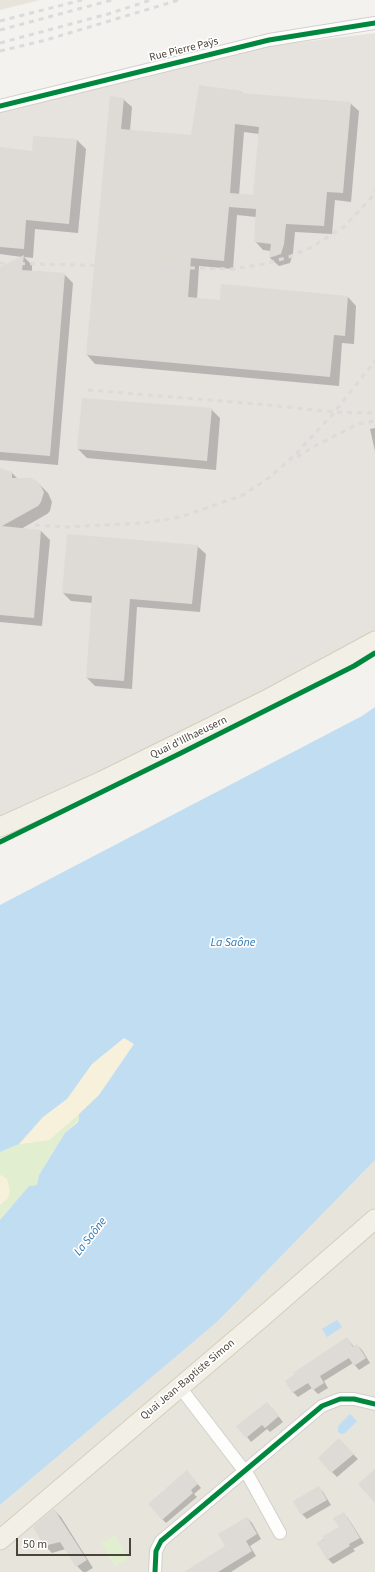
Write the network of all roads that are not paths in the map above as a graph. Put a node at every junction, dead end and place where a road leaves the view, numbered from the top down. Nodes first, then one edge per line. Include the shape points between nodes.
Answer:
1 (375, 23) edge
2 (0, 106) edge
3 (375, 641) edge
4 (0, 827) edge
5 (375, 1219) edge
6 (180, 1386) junction
7 (375, 1404) edge
8 (245, 1471) junction
9 (280, 1533) dead end
10 (0, 1540) edge
11 (155, 1572) edge

1 - 2 street, Rue Pierre Paÿs via 269,40
3 - 4 main road, Quai d'Illhaeusern via 266,700 102,781
5 - 6 main road, Quai Jean-Baptiste Simon
6 - 8 street
6 - 10 main road, Quai Jean-Baptiste Simon
7 - 8 street via 354,1398 322,1406
8 - 9 street
8 - 11 street via 161,1541 156,1552

